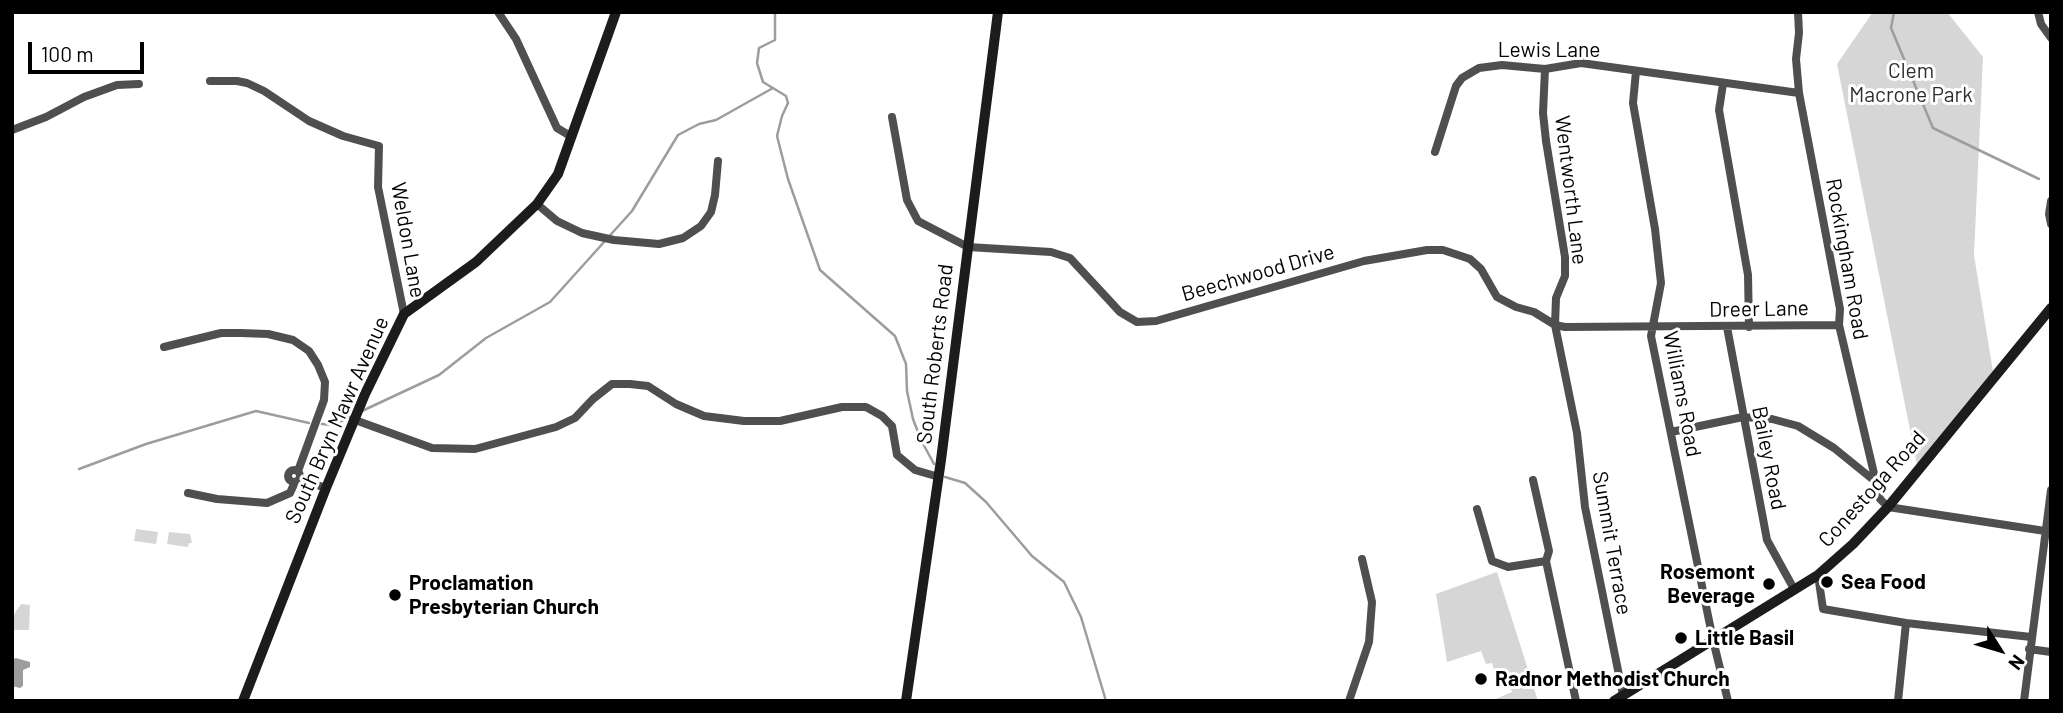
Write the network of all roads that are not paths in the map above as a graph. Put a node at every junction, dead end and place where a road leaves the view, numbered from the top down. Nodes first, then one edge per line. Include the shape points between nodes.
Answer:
1 (498, 12) edge
2 (616, 12) edge
3 (998, 12) edge
4 (1798, 12) edge
5 (2038, 12) edge
6 (2051, 38) edge
7 (1545, 69) junction
8 (1636, 71) junction
9 (210, 81) dead end
10 (139, 84) dead end
11 (1723, 84) junction
12 (1799, 93) junction
13 (892, 117) dead end
14 (12, 130) edge
15 (572, 137) junction
16 (1435, 152) dead end
17 (718, 161) dead end
18 (2051, 201) edge
19 (537, 204) junction
20 (2051, 224) edge
21 (968, 247) junction
22 (2051, 307) edge
23 (404, 314) junction
24 (1555, 325) junction
25 (1651, 326) junction
26 (1839, 326) junction
27 (1727, 327) junction
28 (1749, 327) junction
29 (164, 347) dead end
30 (1570, 397) joint
31 (1743, 417) junction
32 (356, 418) junction
33 (1671, 432) junction
34 (297, 477) junction
35 (939, 477) junction
36 (1533, 480) dead end
37 (1876, 482) junction
38 (326, 488) junction
39 (2051, 490) edge
40 (188, 493) dead end
41 (1888, 507) junction
42 (1477, 509) dead end
43 (2045, 531) junction
44 (1362, 559) dead end
45 (1546, 561) junction
46 (1818, 575) junction
47 (1794, 589) junction
48 (1906, 623) junction
49 (2031, 637) junction
50 (1713, 640) junction
51 (2029, 649) junction
52 (2051, 652) edge
53 (1619, 698) edge
54 (243, 701) edge
55 (906, 701) edge
56 (1349, 701) edge
57 (1576, 701) edge
58 (1728, 701) edge
59 (1898, 701) edge
60 (2024, 701) edge

1 - 15 street via 516,39 557,128
2 - 15 main road, South Bryn Mawr Avenue
3 - 21 main road, South Roberts Road
4 - 12 street, Rockingham Road
5 - 6 street
7 - 8 street, Lewis Lane via 1581,63
7 - 16 street, Lewis Lane via 1502,65 1479,68 1462,78
7 - 24 street, Wentworth Lane via 1543,113 1566,276 1556,298
8 - 11 street, Lewis Lane
8 - 25 street, Williams Road via 1633,103 1661,283
9 - 23 street, Weldon Lane via 247,83 309,121 379,146 378,187
10 - 14 street via 117,85 84,96
11 - 12 street, Lewis Lane
11 - 28 street via 1719,110 1748,275
12 - 26 street, Rockingham Road via 1840,309
13 - 21 street via 907,201 918,221
15 - 19 main road, South Bryn Mawr Avenue via 558,174
17 - 19 street via 711,212 683,238 659,244 582,233
18 - 20 street
19 - 23 main road, South Bryn Mawr Avenue via 476,262
21 - 24 street, Beechwood Drive via 1051,252 1070,258 1120,312 1137,321 1156,321 1364,261 1443,250 1470,259 1497,297
21 - 35 main road, South Roberts Road
22 - 41 main road, Conestoga Road
23 - 32 main road, South Bryn Mawr Avenue
24 - 25 street, Dreer Lane
24 - 30 street, Wentworth Lane
25 - 27 street, Dreer Lane
25 - 33 street, Williams Road
26 - 28 street, Dreer Lane
26 - 37 street, Rockingham Road
27 - 28 street, Dreer Lane
27 - 31 street, Bailey Road
29 - 34 street via 221,333 268,334 293,340 309,351 326,382
30 - 53 street, Summit Terrace
31 - 33 street
31 - 37 street via 1798,426
31 - 47 street, Bailey Road via 1768,540
32 - 35 street via 432,449 475,449 575,418 612,384 648,387 704,416 744,421 780,421 842,407 866,407 892,426 897,455 915,470
32 - 38 main road, South Bryn Mawr Avenue
33 - 50 street, Williams Road
34 - 38 street
34 - 40 street via 290,493 267,503
35 - 55 main road, South Roberts Road
36 - 45 street via 1549,551
37 - 41 street, Rockingham Road via 1880,499
38 - 54 main road, South Bryn Mawr Avenue
39 - 43 street
41 - 43 street
41 - 46 main road, Conestoga Road
42 - 45 street via 1492,561 1508,567
43 - 49 street
44 - 56 street via 1372,602 1369,642
45 - 57 street
46 - 47 main road, Conestoga Road
46 - 48 street via 1823,610
47 - 50 main road, Conestoga Road
48 - 49 street
48 - 59 street
49 - 51 street
50 - 53 main road, Conestoga Road
50 - 58 street, Williams Road
51 - 52 street
51 - 60 street

